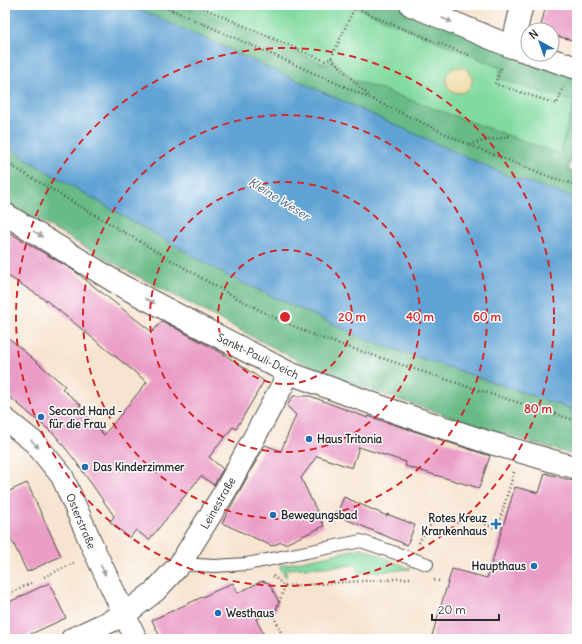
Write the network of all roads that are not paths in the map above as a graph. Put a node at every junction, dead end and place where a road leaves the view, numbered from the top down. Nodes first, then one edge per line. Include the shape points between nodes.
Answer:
1 (411, 5) edge
2 (522, 5) edge
3 (521, 22) edge
4 (520, 50) edge
5 (559, 62) edge
6 (574, 67) edge
7 (5, 214) edge
8 (289, 373) junction
9 (5, 419) edge
10 (577, 468) edge
11 (180, 564) junction
12 (427, 564) dead end
13 (124, 616) junction
14 (72, 639) edge
15 (136, 639) edge

1 -> 4 street
2 - 3 street
5 - 6 street
7 -> 8 street, Sankt-Pauli-Deich via 122,286
8 - 10 street, Sankt-Pauli-Deich via 396,412
8 - 11 street, Leinestraße via 227,488
9 -> 13 street, Osterstraße via 35,443 62,476
11 - 12 lane via 247,564 361,541
11 - 13 street, Leinestraße via 155,590
13 - 14 street, Leinestraße
13 - 15 street, Osterstraße

